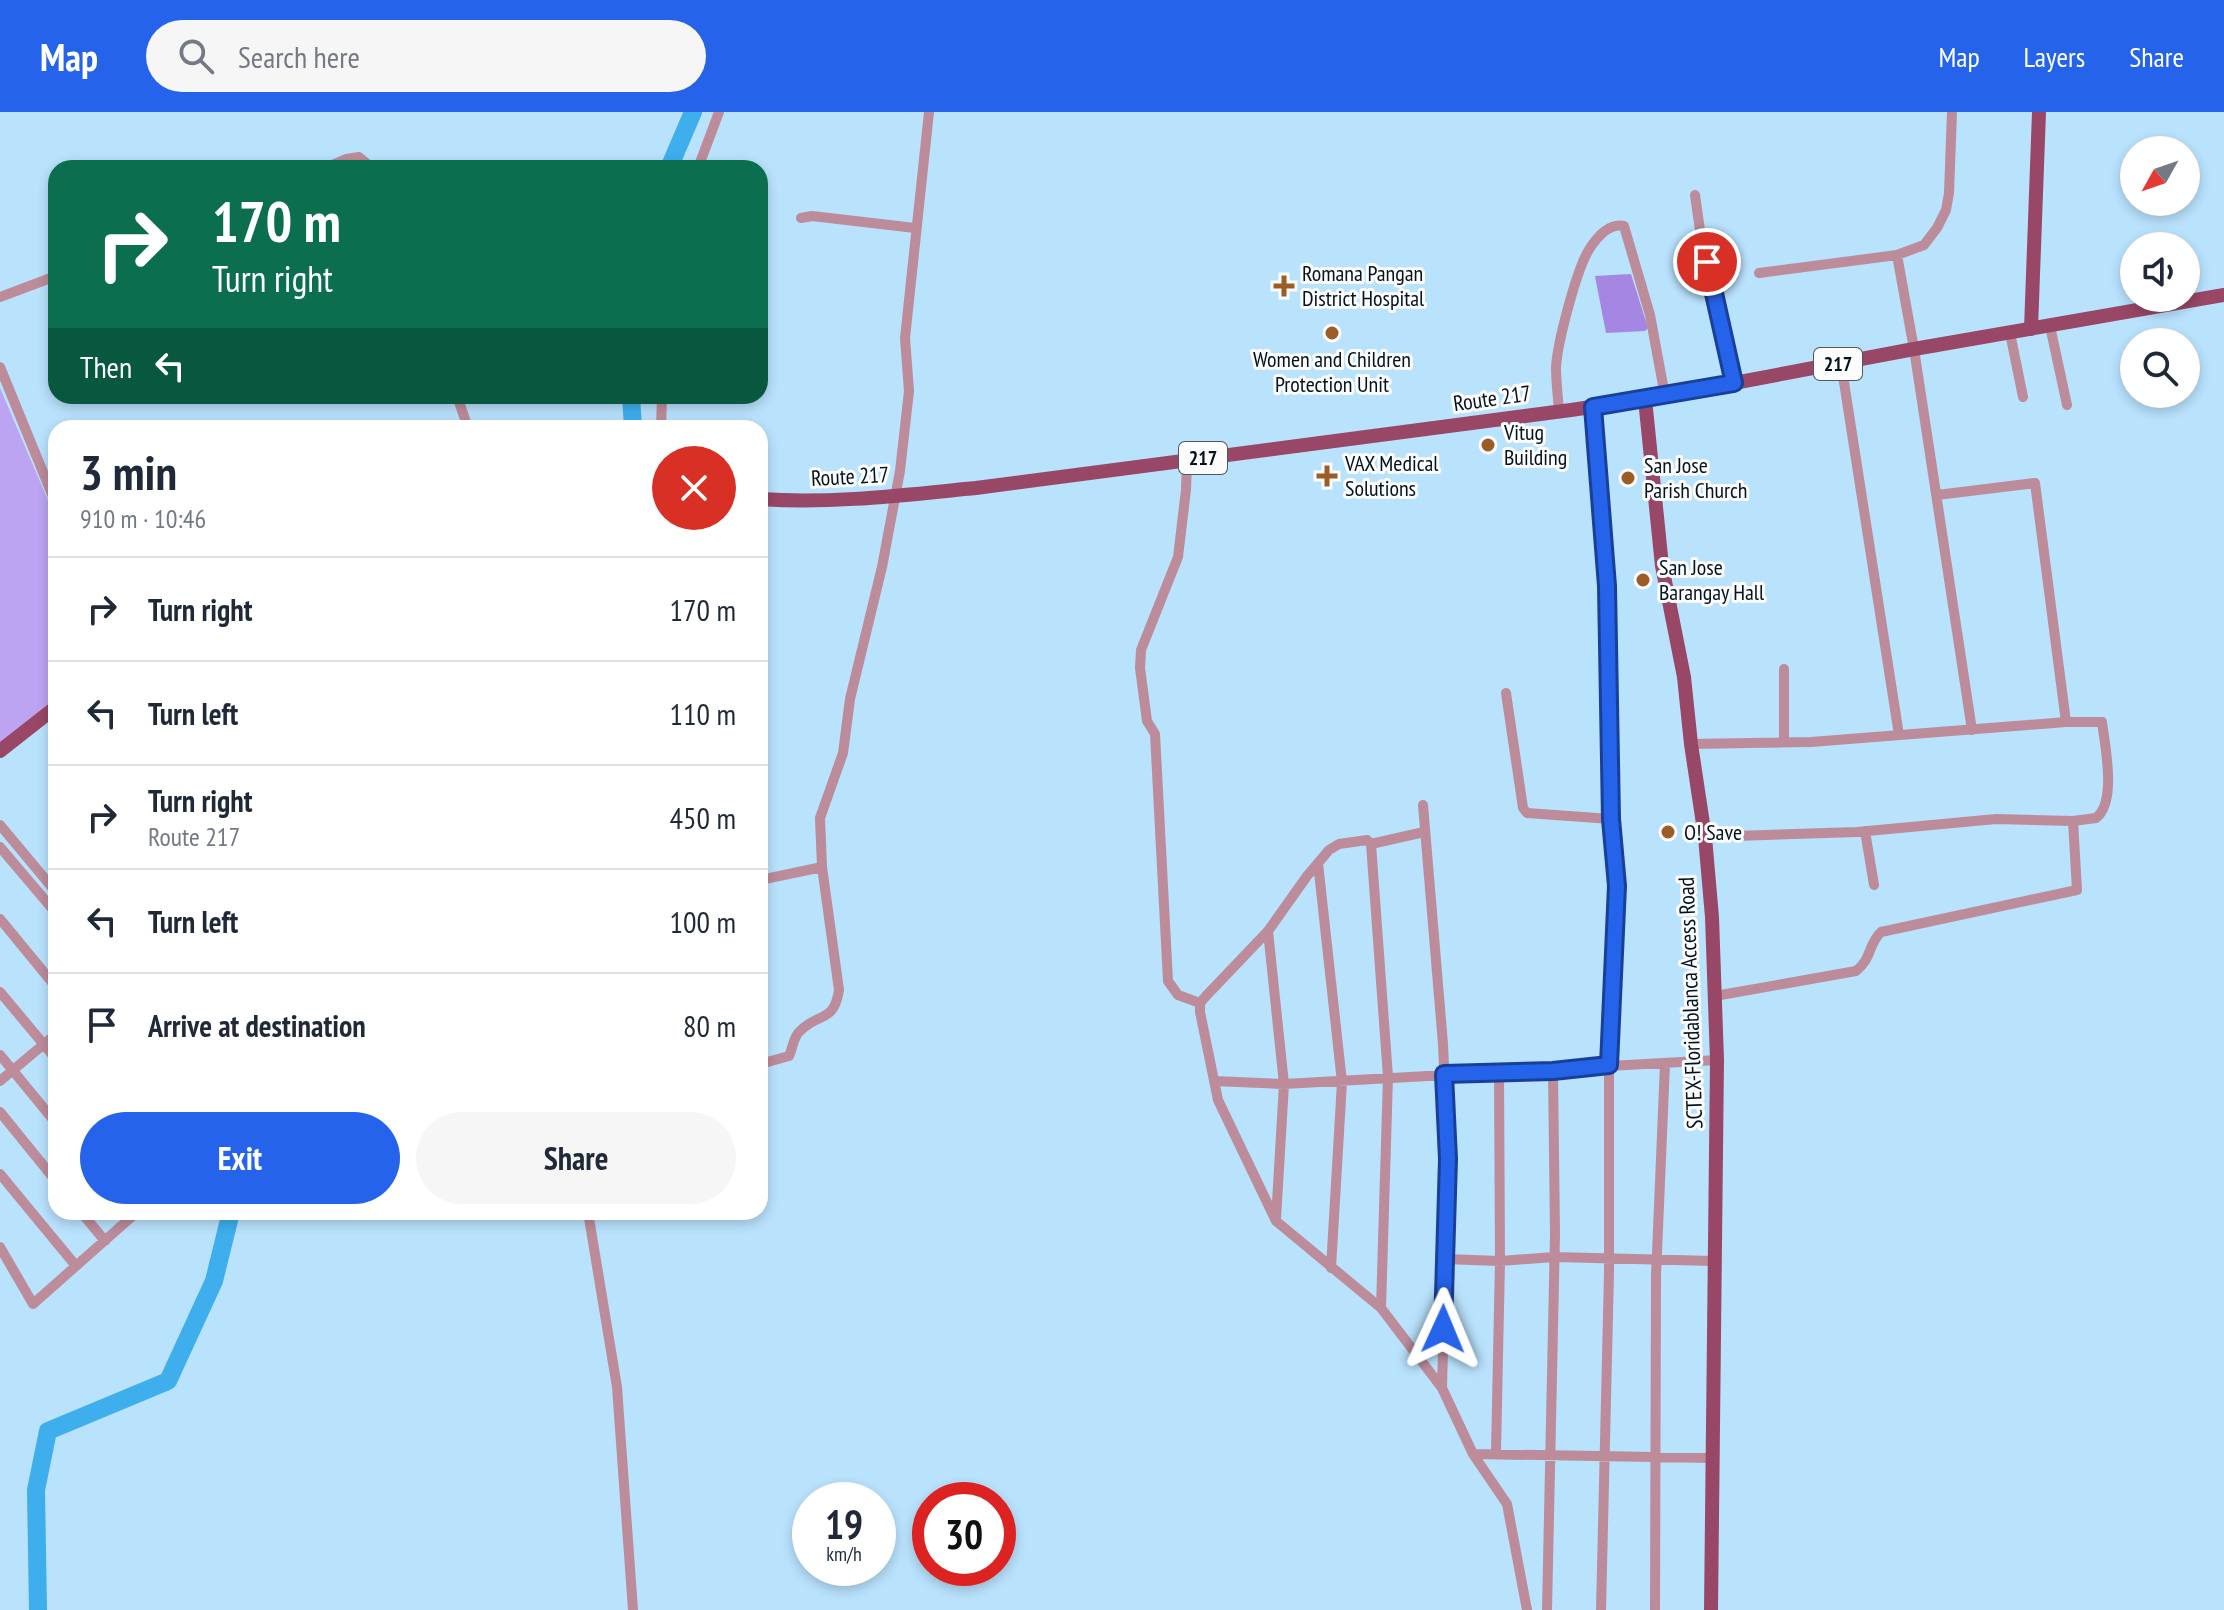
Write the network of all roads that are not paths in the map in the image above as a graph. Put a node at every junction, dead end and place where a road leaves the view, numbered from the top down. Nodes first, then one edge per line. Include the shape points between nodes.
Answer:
1 (719, 112) edge
2 (929, 112) edge
3 (1952, 112) edge
4 (2039, 112) edge
5 (344, 160) edge
6 (363, 160) edge
7 (701, 160) edge
8 (1695, 195) dead end
9 (801, 218) dead end
10 (915, 228) junction
11 (1897, 255) junction
12 (1759, 273) dead end
13 (48, 279) edge
14 (2224, 295) edge
15 (0, 297) edge
16 (2050, 326) junction
17 (2031, 329) junction
18 (2010, 333) junction
19 (1914, 349) junction
20 (1841, 363) junction
21 (0, 367) edge
22 (1734, 383) junction
23 (1665, 396) junction
24 (2023, 397) dead end
25 (1645, 399) junction
26 (2067, 405) dead end
27 (1593, 407) junction
28 (1559, 411) junction
29 (1187, 460) junction
30 (48, 484) edge
31 (1937, 495) junction
32 (896, 496) junction
33 (768, 499) edge
34 (1784, 669) dead end
35 (1506, 693) dead end
36 (48, 713) edge
37 (2066, 722) junction
38 (1972, 730) junction
39 (1899, 735) junction
40 (1784, 742) junction
41 (1691, 744) junction
42 (0, 751) edge
43 (1423, 805) dead end
44 (1611, 819) junction
45 (2073, 821) junction
46 (1, 830) edge
47 (1865, 831) junction
48 (1424, 832) junction
49 (1705, 837) junction
50 (1371, 844) junction
51 (0, 847) edge
52 (1318, 863) junction
53 (822, 867) junction
54 (768, 878) edge
55 (48, 883) edge
56 (1874, 885) dead end
57 (48, 904) edge
58 (0, 919) edge
59 (1268, 931) junction
60 (48, 977) edge
61 (0, 992) edge
62 (1715, 996) junction
63 (1200, 1003) junction
64 (48, 1041) edge
65 (44, 1044) junction
66 (48, 1049) edge
67 (0, 1055) edge
68 (1717, 1060) junction
69 (768, 1062) edge
70 (1665, 1064) junction
71 (1609, 1065) junction
72 (13, 1070) junction
73 (1553, 1071) junction
74 (1499, 1072) junction
75 (1444, 1074) junction
76 (1388, 1077) junction
77 (0, 1081) edge
78 (1215, 1081) junction
79 (1342, 1082) junction
80 (1284, 1084) junction
81 (0, 1112) edge
82 (48, 1113) edge
83 (48, 1171) edge
84 (0, 1174) edge
85 (88, 1220) edge
86 (126, 1220) edge
87 (589, 1220) edge
88 (1276, 1221) junction
89 (105, 1241) junction
90 (0, 1247) edge
91 (1554, 1257) junction
92 (1444, 1259) junction
93 (1608, 1259) junction
94 (1656, 1260) junction
95 (1500, 1261) junction
96 (1714, 1261) junction
97 (76, 1266) junction
98 (1331, 1268) junction
99 (1381, 1308) junction
100 (1442, 1388) junction
101 (1496, 1452) junction
102 (1473, 1454) junction
103 (1550, 1455) junction
104 (1603, 1457) junction
105 (1656, 1457) junction
106 (1712, 1458) junction
107 (633, 1610) edge
108 (1527, 1610) edge
109 (1547, 1610) edge
110 (1601, 1610) edge
111 (1655, 1610) edge
112 (1711, 1610) edge

1 - 7 street
2 - 10 street
3 - 11 street via 1946,210 1924,245
4 - 17 main road
5 - 6 street
8 - 22 street
9 - 10 street
10 - 32 street via 905,338 908,421
11 - 12 street
11 - 19 street
13 - 15 street
14 - 16 main road, Route 217 / 217
16 - 17 main road, Route 217 / 217
16 - 26 street
17 - 18 main road, Route 217 / 217
18 - 19 main road, Route 217 / 217
18 - 24 street
19 - 20 main road, Route 217 / 217
19 - 31 street
20 - 22 main road, Route 217 / 217
20 - 39 street
21 - 30 street
22 - 23 main road, Route 217 / 217
23 - 25 main road, Route 217 / 217
23 - 28 street via 1650,315 1624,226 1615,224 1589,248 1580,270 1558,354
25 - 27 main road, Route 217 / 217
25 - 41 main road, SCTEX-Floridablanca Access Road via 1662,566 1677,632
27 - 28 main road, Route 217 / 217
27 - 44 street via 1607,586
28 - 29 main road, Route 217 / 217
29 - 32 main road, Route 217 / 217
29 - 63 street via 1178,557 1146,635 1140,668 1147,721 1155,734 1168,981 1178,995
31 - 37 street via 2035,483
31 - 38 street
32 - 33 main road, Route 217 / 217
32 - 53 street via 850,699 843,753 820,818
34 - 40 street
35 - 44 street via 1515,768 1527,813
36 - 42 main road
37 - 38 street
37 - 45 street via 2102,722 2107,772 2102,813
38 - 39 street
39 - 40 street
40 - 41 street
41 - 49 main road, SCTEX-Floridablanca Access Road
43 - 48 street
44 - 71 street via 1617,886
45 - 47 street via 1996,819
45 - 62 street via 2077,890 1881,932 1867,962 1856,971
46 - 55 street
47 - 49 street
47 - 56 street
48 - 50 street
48 - 75 street
49 - 62 main road, SCTEX-Floridablanca Access Road
50 - 52 street via 1339,844
50 - 76 street
51 - 57 street
52 - 59 street
52 - 79 street
53 - 54 street
53 - 69 street via 837,1007 801,1029 789,1056
58 - 60 street
59 - 63 street
59 - 80 street
61 - 65 street
62 - 68 main road, SCTEX-Floridablanca Access Road
63 - 78 street
64 - 65 street
65 - 66 street
65 - 72 street
67 - 72 street
68 - 70 street
68 - 96 main road, SCTEX-Floridablanca Access Road
70 - 71 street
70 - 94 street
71 - 73 street
71 - 93 street
72 - 77 street
72 - 82 street
73 - 74 street
73 - 91 street
74 - 75 street
74 - 95 street
75 - 76 street
75 - 92 street
76 - 79 street
76 - 99 street
78 - 80 street
78 - 88 street via 1218,1100
79 - 80 street
79 - 98 street
80 - 88 street
81 - 83 street
84 - 97 street
85 - 89 street
86 - 89 street
87 - 107 street via 617,1387
88 - 98 street
89 - 97 street
90 - 97 street via 33,1304
91 - 93 street
91 - 95 street
91 - 103 street
92 - 95 street
92 - 100 street
93 - 94 street
93 - 104 street
94 - 96 street
94 - 105 street
95 - 101 street
96 - 106 main road, SCTEX-Floridablanca Access Road
98 - 99 street
99 - 100 street
100 - 102 street
101 - 102 street
101 - 103 street
102 - 108 street via 1507,1504
103 - 104 street
103 - 109 street
104 - 105 street
104 - 110 street
105 - 106 street
105 - 111 street
106 - 112 main road, SCTEX-Floridablanca Access Road

